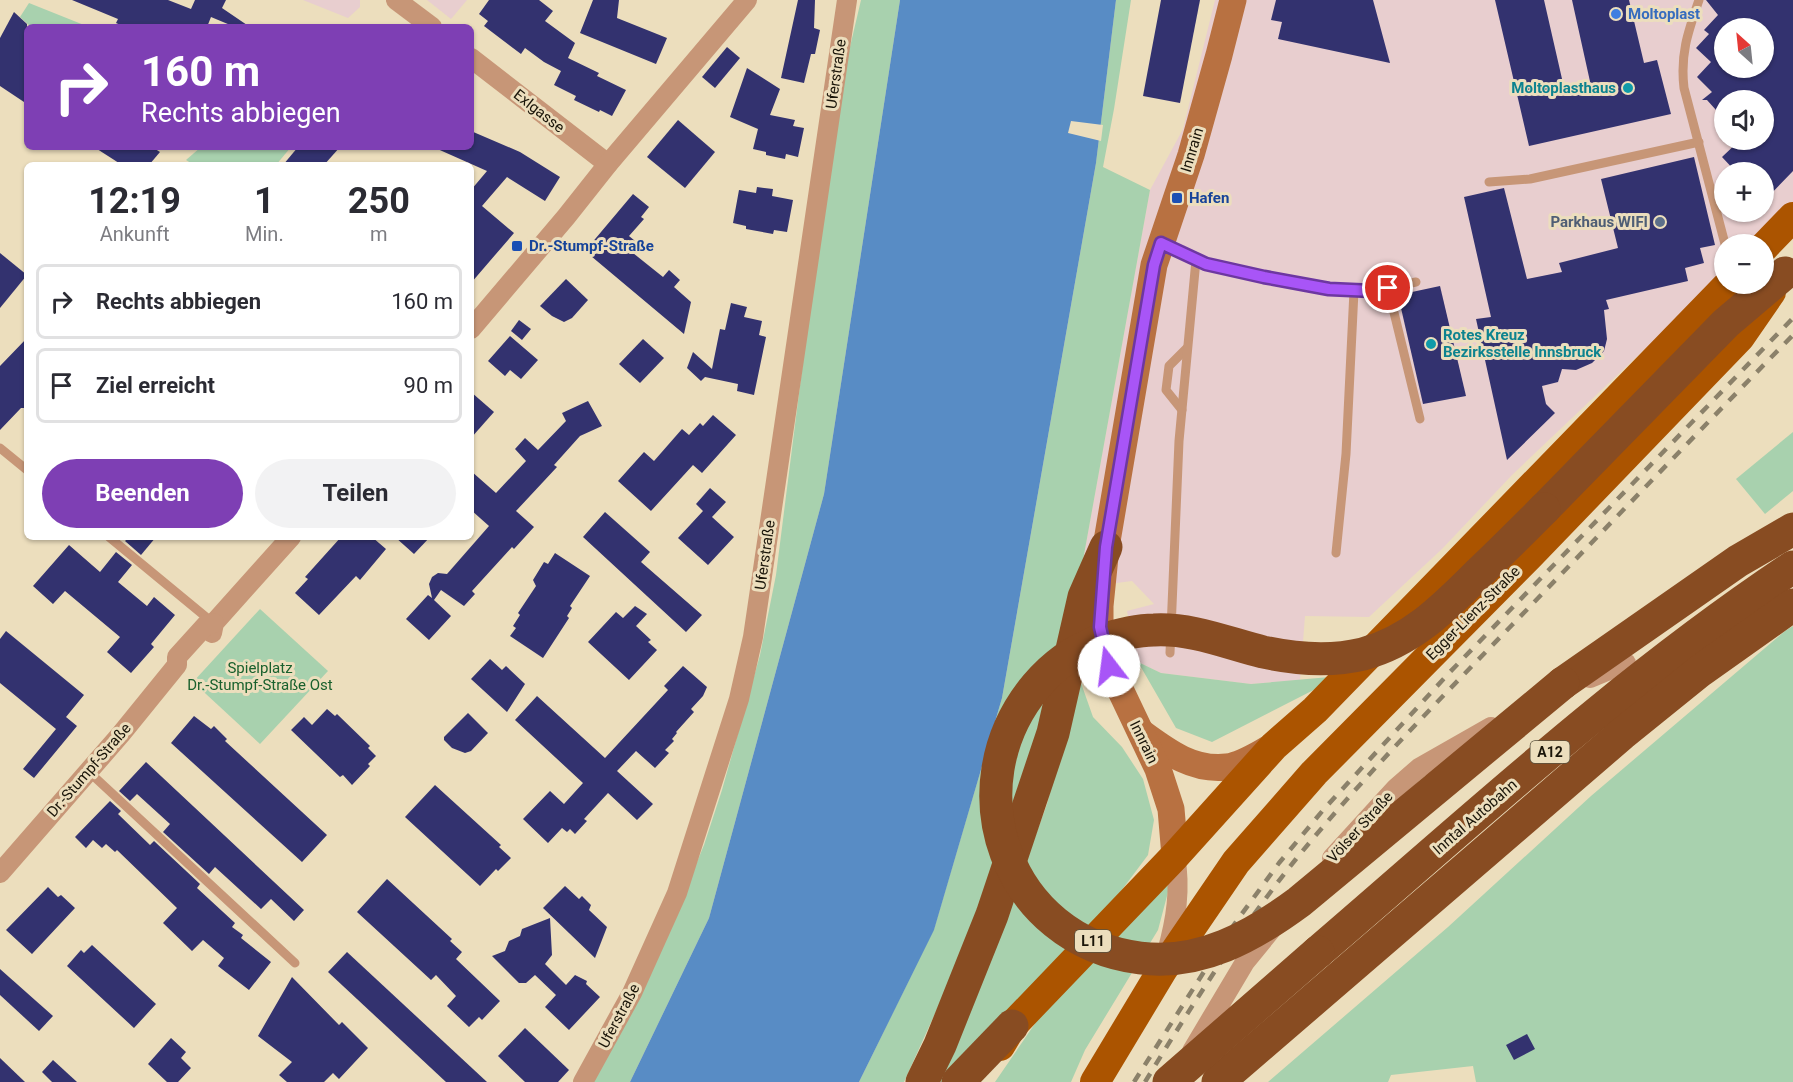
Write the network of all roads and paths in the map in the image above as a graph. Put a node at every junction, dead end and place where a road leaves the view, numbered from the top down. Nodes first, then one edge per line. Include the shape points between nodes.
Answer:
1 (396, 0) edge
2 (747, 0) edge
3 (847, 0) edge
4 (1233, 0) edge
5 (1699, 0) edge
6 (428, 24) edge
7 (474, 60) edge
8 (1699, 142) junction
9 (608, 164) junction
10 (1490, 182) dead end
11 (1793, 217) edge
12 (1722, 234) edge
13 (1774, 237) edge
14 (1161, 243) junction
15 (1196, 260) junction
16 (1789, 268) edge
17 (1416, 282) dead end
18 (1388, 288) junction
19 (1354, 291) junction
20 (1719, 294) edge
21 (474, 325) edge
22 (1187, 348) junction
23 (1182, 410) junction
24 (1420, 419) dead end
25 (0, 448) edge
26 (24, 468) edge
27 (1793, 529) edge
28 (113, 540) edge
29 (288, 540) edge
30 (1106, 547) junction
31 (1336, 553) dead end
32 (1793, 567) edge
33 (1793, 604) edge
34 (214, 623) junction
35 (1170, 653) dead end
36 (1626, 663) dead end
37 (1140, 732) junction
38 (1274, 746) junction
39 (88, 771) junction
40 (1175, 856) junction
41 (0, 873) edge
42 (295, 963) dead end
43 (1163, 969) junction
44 (1012, 1026) junction
45 (583, 1082) edge
46 (922, 1082) edge
47 (958, 1082) edge
48 (978, 1082) edge
49 (1095, 1082) edge
50 (1169, 1082) edge
51 (1174, 1082) edge
52 (1218, 1082) edge

1 - 6 street
2 - 9 street
3 - 45 street, Uferstraße via 753,637 739,699 676,893 632,993
4 - 14 main road, Innrain via 1194,143
5 - 8 lane via 1685,42 1682,71
7 - 9 street, Exlgasse
8 - 10 lane via 1530,179
8 - 12 lane
9 - 21 street
11 - 13 main road
14 - 15 lane
14 - 30 main road, Innrain
15 - 19 lane via 1264,277
15 - 22 lane
16 - 27 highway, bridge via 1726,323 1436,615 1402,638 1362,654 1314,660 1179,631 1135,631 1071,655 1032,691 1005,738 995,779 997,824 1009,862 1030,898 1045,913 1077,938 1097,947 1158,959 1191,956 1228,945 1254,933 1299,902 1563,683 1738,561
16 - 43 main road, Egger-Lienz-Straße via 1740,337 1284,806 1236,862
17 - 18 lane
18 - 19 lane
18 - 24 lane
19 - 31 lane via 1346,454
20 - 38 main road via 1315,710
22 - 23 lane
22 - 23 lane via 1169,366 1166,390
23 - 35 lane
25 - 26 lane
28 - 34 lane
29 - 34 street, Dr.-Stumpf-Straße
30 - 37 main road, Innrain via 1100,627 1109,666
30 - 46 highway via 1084,597 1053,733 992,915
32 - 50 highway, Inntal Autobahn / A12, bridge via 1713,621 1627,688
33 - 52 highway, A12 via 1622,734
34 - 39 street, Dr.-Stumpf-Straße via 214,632 184,664 177,665
36 - 51 street, Völser Straße via 1534,703 1419,768 1395,788 1303,890 1245,962
37 - 38 main road via 1185,762 1206,767 1228,767
37 - 40 main road, Innrain via 1171,809
38 - 40 main road
39 - 41 street, Dr.-Stumpf-Straße
39 - 42 lane
40 - 43 street via 1179,877 1175,923
40 - 44 main road, L11
43 - 49 main road, Egger-Lienz-Straße
44 - 47 highway
44 - 48 main road, L11

